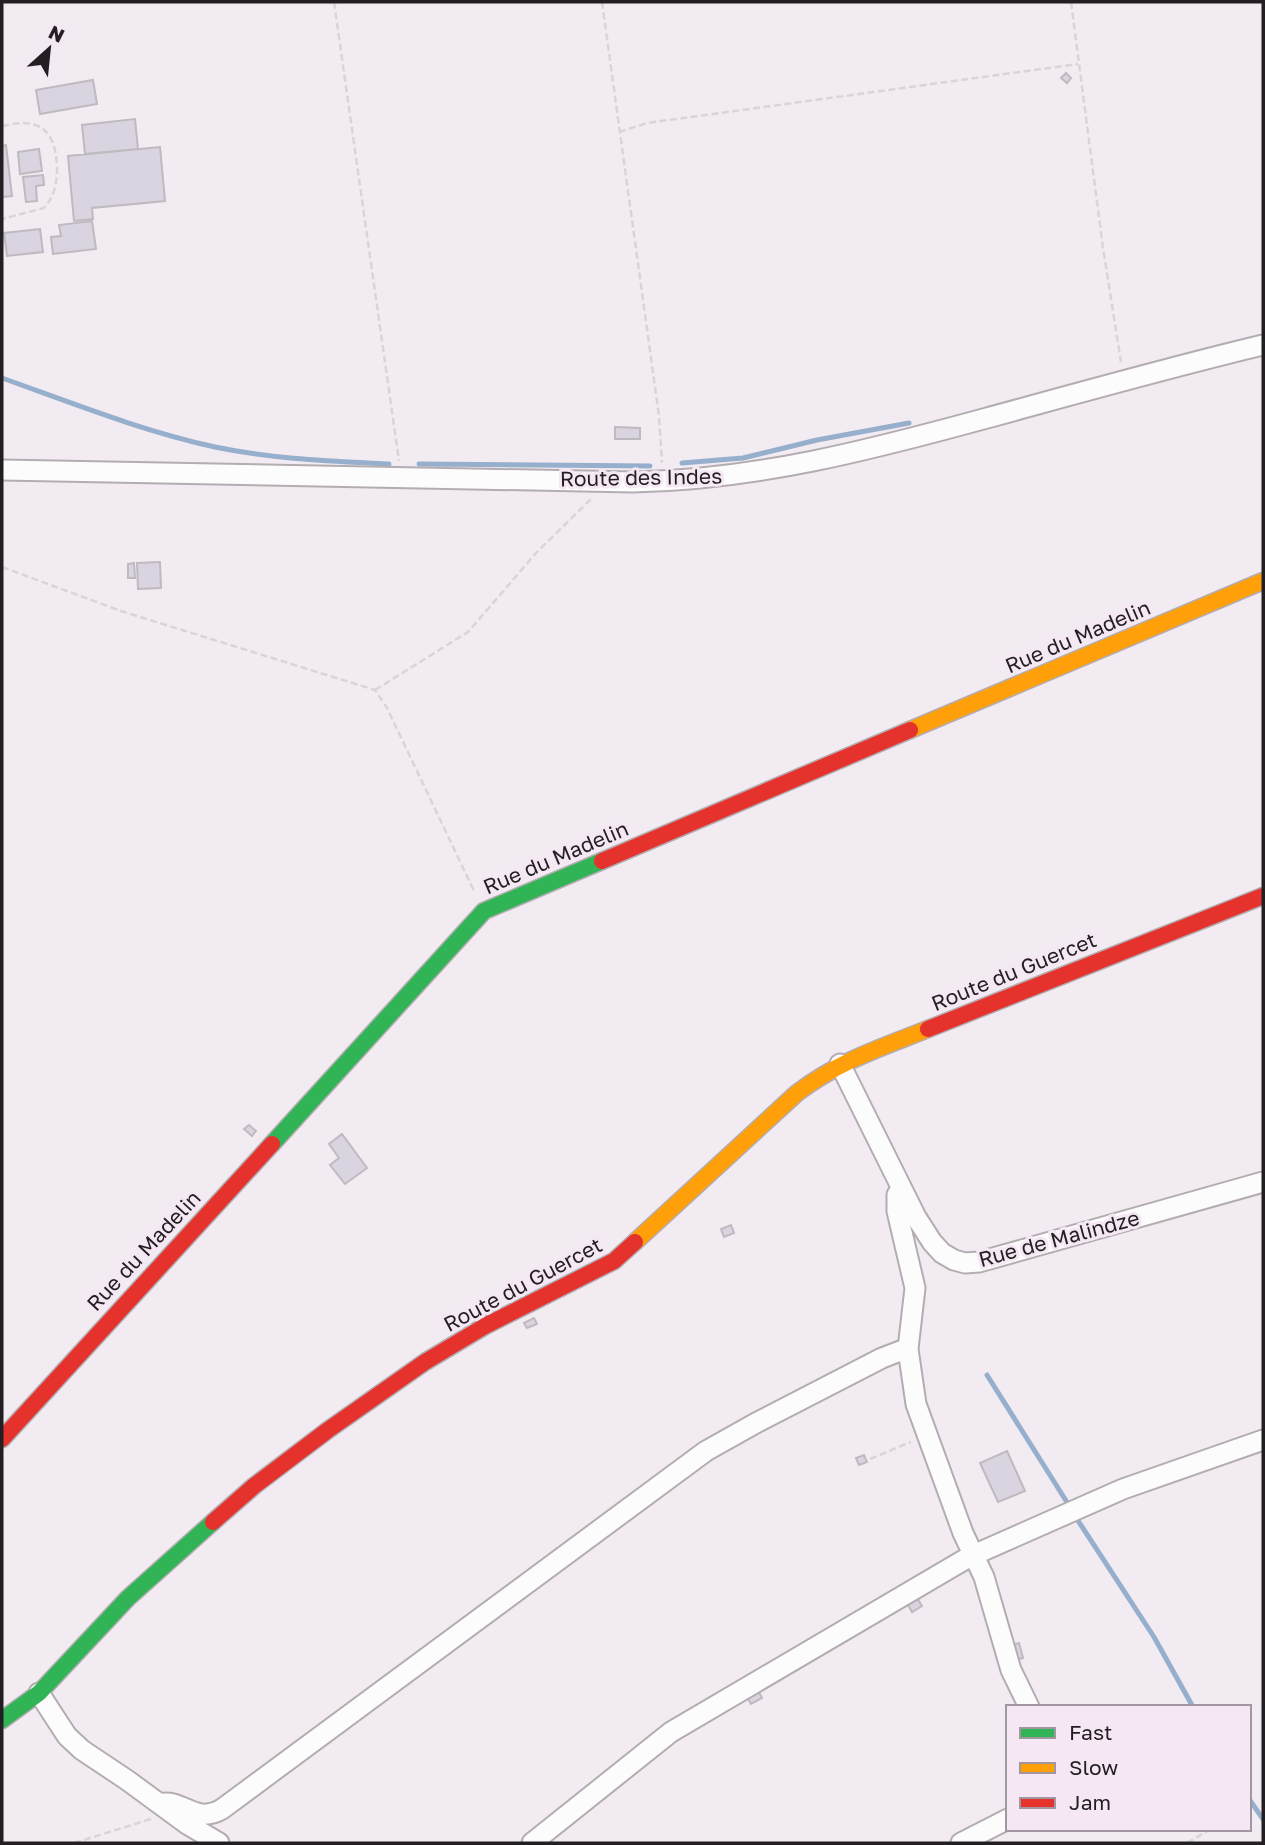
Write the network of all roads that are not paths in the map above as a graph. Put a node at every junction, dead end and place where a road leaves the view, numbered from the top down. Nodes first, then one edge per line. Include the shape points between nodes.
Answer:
1 (1263, 345) edge
2 (2, 470) edge
3 (1263, 581) edge
4 (1263, 896) edge
5 (840, 1064) junction
6 (1263, 1182) edge
7 (901, 1188) junction
8 (908, 1348) junction
9 (2, 1439) edge
10 (1263, 1440) edge
11 (973, 1555) junction
12 (39, 1693) junction
13 (1028, 1705) edge
14 (2, 1720) edge
15 (165, 1808) junction
16 (1006, 1820) edge
17 (969, 1841) edge
18 (219, 1843) edge
19 (532, 1843) edge

1 - 2 street, Route des Indes via 826,460 751,474 663,482
3 - 9 street, Rue du Madelin via 484,911
4 - 5 street, Route du Guercet
5 - 7 street, Rue de Malindze
5 - 12 street, Route du Guercet via 797,1093 614,1261 485,1326 425,1363 254,1486 128,1598
6 - 7 street, Rue de Malindze via 972,1263 954,1260 939,1250
7 - 8 street via 898,1219 915,1288
8 - 11 street via 916,1405
8 - 15 street via 706,1451 222,1809 204,1815 168,1803
10 - 11 street via 1123,1489
11 - 13 street via 1011,1670
11 - 19 street via 671,1732
12 - 14 street, Route du Guercet
12 - 15 street via 74,1744
15 - 18 street
16 - 17 street

